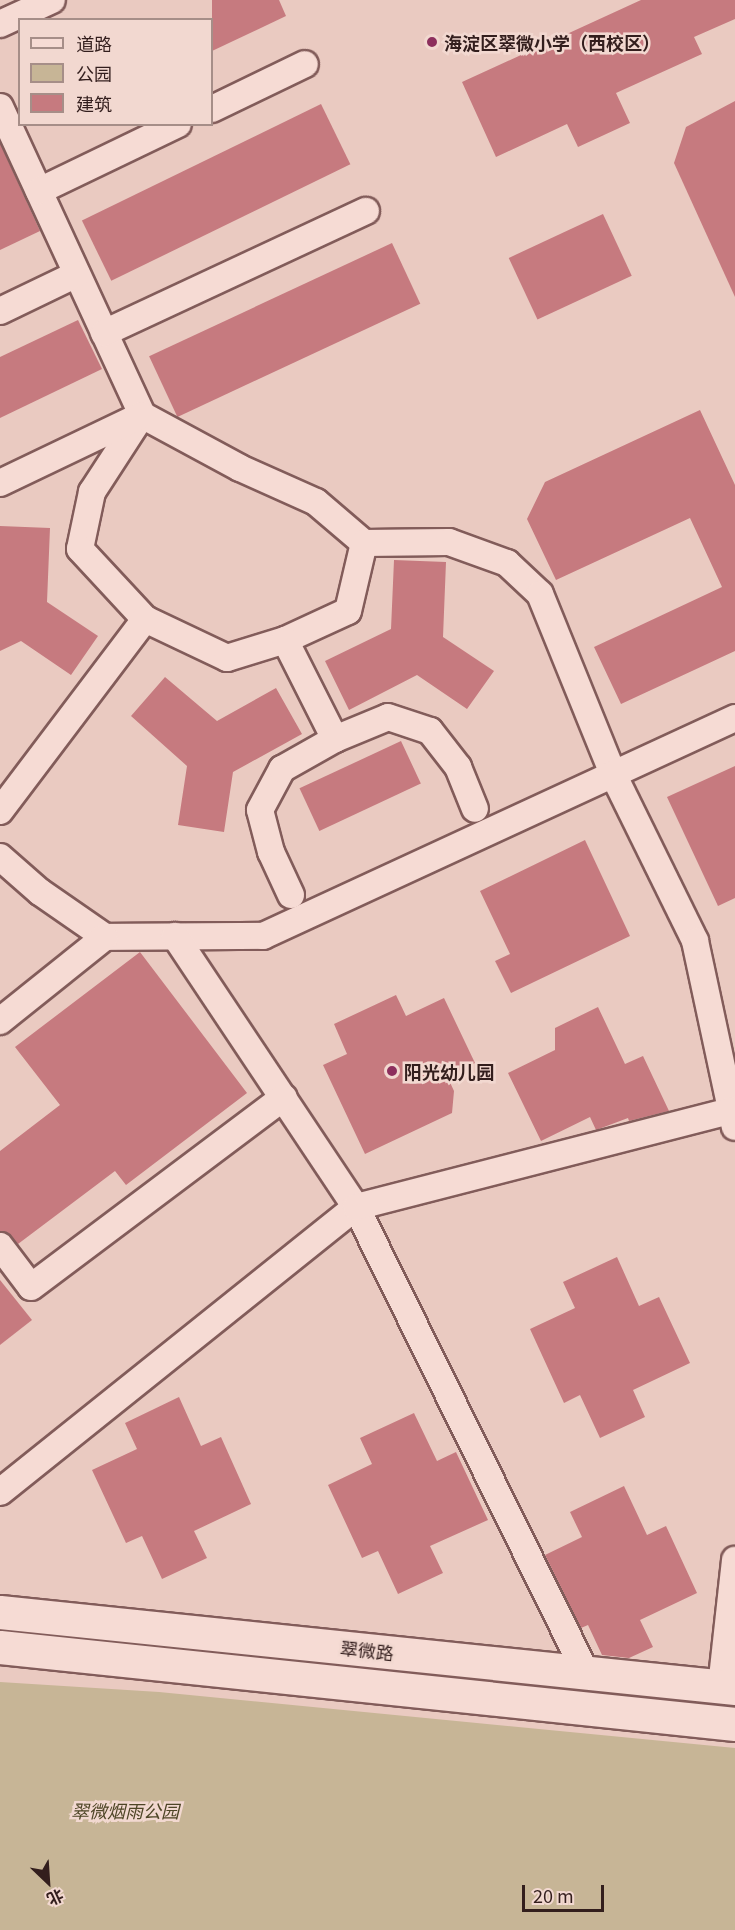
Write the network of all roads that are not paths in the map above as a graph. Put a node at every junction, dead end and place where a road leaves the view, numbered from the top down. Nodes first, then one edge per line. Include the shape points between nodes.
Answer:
1 (52, 0) edge
2 (0, 24) edge
3 (305, 64) dead end
4 (213, 109) edge
5 (3, 121) edge
6 (174, 126) edge
7 (39, 191) junction
8 (366, 211) dead end
9 (77, 274) junction
10 (0, 311) edge
11 (104, 333) junction
12 (142, 415) junction
13 (0, 483) edge
14 (364, 543) junction
15 (145, 619) junction
16 (285, 640) junction
17 (735, 718) edge
18 (334, 739) junction
19 (613, 774) junction
20 (475, 809) dead end
21 (0, 811) edge
22 (0, 856) edge
23 (291, 895) dead end
24 (175, 936) junction
25 (105, 937) junction
26 (0, 1021) edge
27 (284, 1097) junction
28 (734, 1119) edge
29 (356, 1207) junction
30 (0, 1246) edge
31 (0, 1492) edge
32 (735, 1560) edge
33 (0, 1612) edge
34 (0, 1647) edge
35 (586, 1673) junction
36 (728, 1688) edge
37 (735, 1724) edge

1 - 2 street
3 - 4 street
5 - 7 street
6 - 7 street
7 - 9 street
8 - 11 street
9 - 10 street
9 - 11 street
11 - 12 street
12 - 13 street
12 - 14 street via 240,468 316,502
12 - 15 street via 92,492 80,549
14 - 16 street via 348,611
14 - 19 street via 449,542 507,562 540,594
15 - 16 street via 227,658
15 - 21 street
16 - 18 street
17 - 19 street
18 - 20 street via 388,717 430,731 458,767
18 - 23 street via 282,769 260,810 270,852
19 - 24 street via 263,936
19 - 28 street via 695,941
22 - 25 street via 40,892
24 - 25 street
24 - 27 street
25 - 26 street
27 - 29 street
27 - 30 street via 31,1287
28 - 29 street
29 - 31 street
29 - 35 street
32 - 36 street
33 - 35 main road, 翠微路
34 - 37 main road, 翠微路
35 - 36 main road, 翠微路

